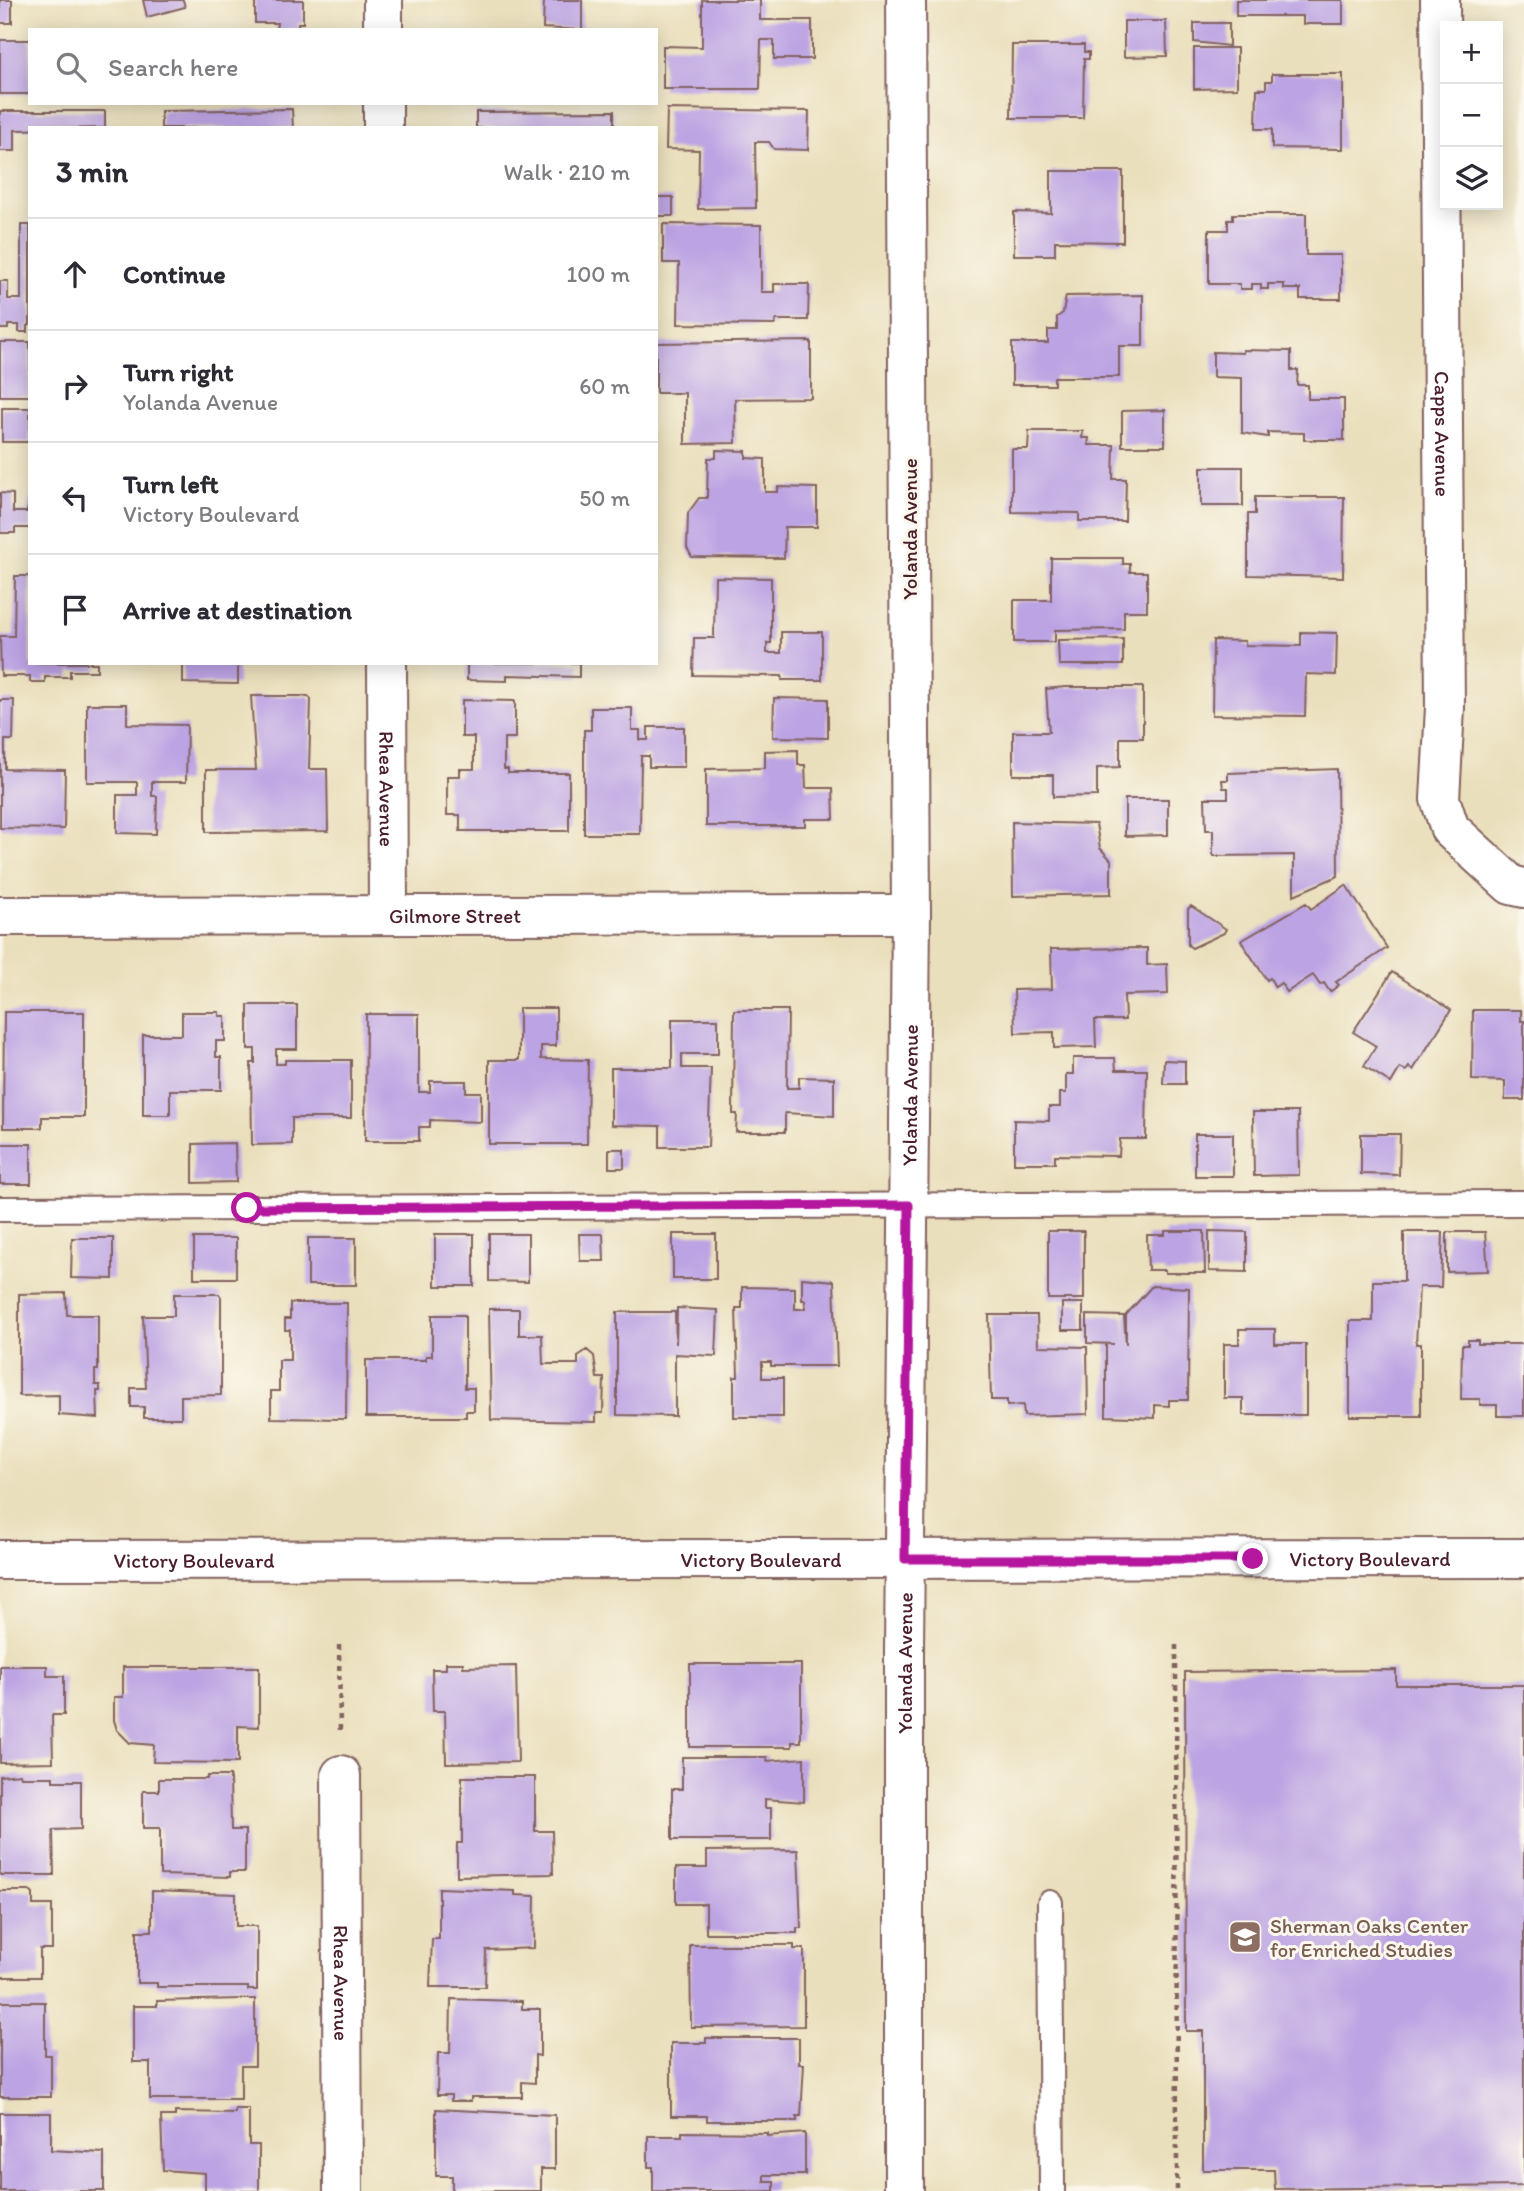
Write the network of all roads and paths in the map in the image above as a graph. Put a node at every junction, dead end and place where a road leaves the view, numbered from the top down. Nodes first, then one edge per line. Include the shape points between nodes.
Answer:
1 (383, 0) edge
2 (906, 0) edge
3 (1440, 0) edge
4 (383, 28) edge
5 (383, 105) edge
6 (383, 126) edge
7 (387, 665) edge
8 (1524, 888) edge
9 (388, 914) junction
10 (911, 914) junction
11 (0, 916) edge
12 (1524, 1202) edge
13 (909, 1205) junction
14 (0, 1209) edge
15 (1524, 1558) edge
16 (905, 1559) junction
17 (0, 1560) edge
18 (339, 1645) dead end
19 (1176, 1645) dead end
20 (341, 1775) joint
21 (1050, 1903) dead end
22 (343, 2191) edge
23 (904, 2191) edge
24 (1052, 2191) edge
25 (1177, 2191) edge

1 - 4 street
2 - 10 street, Yolanda Avenue
3 - 8 street, Capps Avenue via 1445,708 1440,799 1450,829 1511,885
5 - 6 street
7 - 9 street, Rhea Avenue
9 - 10 street, Gilmore Street
9 - 11 street, Gilmore Street
10 - 13 street, Yolanda Avenue
12 - 13 lane
13 - 14 lane
13 - 16 street, Yolanda Avenue
15 - 16 street, Victory Boulevard
16 - 17 street, Victory Boulevard
16 - 23 street, Yolanda Avenue
18 - 20 path
19 - 25 path
20 - 22 street, Rhea Avenue
21 - 24 lane

